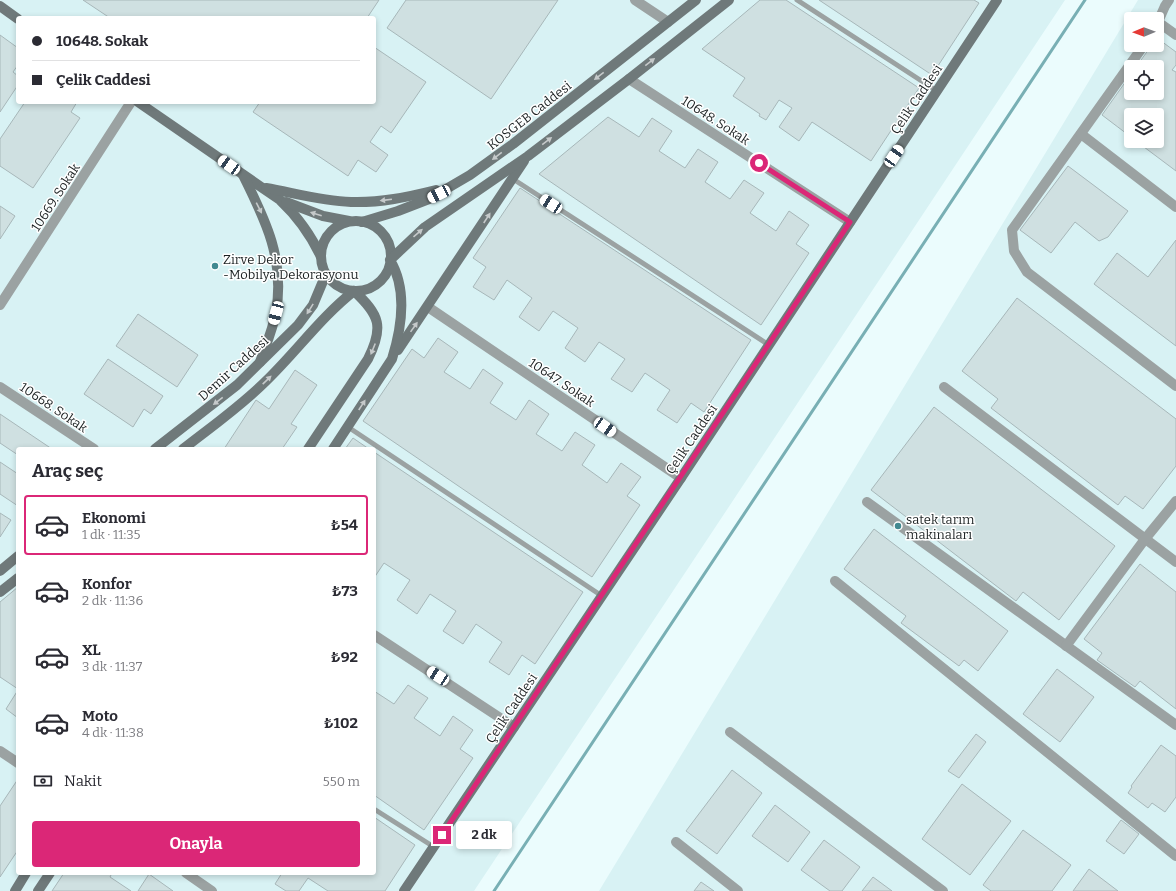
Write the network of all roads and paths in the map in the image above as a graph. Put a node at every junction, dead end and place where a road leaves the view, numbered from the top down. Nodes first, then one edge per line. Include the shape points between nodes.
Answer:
1 (635, 0) edge
2 (696, 0) edge
3 (729, 0) edge
4 (797, 0) edge
5 (997, 0) edge
6 (1169, 0) edge
7 (0, 7) edge
8 (1162, 12) edge
9 (16, 18) edge
10 (668, 22) junction
11 (1164, 27) edge
12 (1176, 35) edge
13 (1139, 52) edge
14 (629, 79) junction
15 (937, 91) junction
16 (130, 104) edge
17 (141, 104) edge
18 (1081, 134) junction
19 (528, 156) junction
20 (242, 174) junction
21 (513, 179) junction
22 (451, 186) junction
23 (262, 187) junction
24 (280, 200) junction
25 (1176, 207) edge
26 (358, 222) junction
27 (850, 222) junction
28 (321, 257) junction
29 (390, 260) junction
30 (326, 274) junction
31 (354, 291) junction
32 (0, 305) edge
33 (428, 307) junction
34 (769, 345) junction
35 (392, 359) junction
36 (258, 366) junction
37 (1176, 386) edge
38 (0, 387) edge
39 (944, 387) dead end
40 (348, 427) junction
41 (91, 447) edge
42 (158, 447) edge
43 (186, 447) edge
44 (309, 447) edge
45 (334, 447) edge
46 (681, 478) junction
47 (1176, 501) edge
48 (867, 502) dead end
49 (1145, 539) junction
50 (16, 558) edge
51 (1176, 562) edge
52 (0, 571) edge
53 (16, 580) edge
54 (836, 581) dead end
55 (0, 592) edge
56 (602, 596) junction
57 (376, 636) edge
58 (1066, 646) junction
59 (1176, 725) edge
60 (514, 727) junction
61 (730, 732) dead end
62 (0, 751) edge
63 (16, 762) edge
64 (376, 809) edge
65 (676, 842) dead end
66 (434, 847) junction
67 (1176, 856) edge
68 (25, 875) edge
69 (49, 875) edge
70 (189, 875) edge
71 (15, 891) edge
72 (38, 891) edge
73 (212, 891) edge
74 (404, 891) edge
75 (738, 891) edge
76 (943, 891) edge

1 - 10 street
2 - 10 street, KOSGEB Caddesi
14 -> 3 street
4 - 15 lane
5 - 15 street, Çelik Caddesi
6 - 8 street
7 - 9 street
10 -> 22 street, KOSGEB Caddesi via 513,144
11 - 12 street
13 - 18 street
19 -> 14 street
14 - 27 street, 10648. Sokak
15 - 27 street, Çelik Caddesi
16 - 32 street, 10669. Sokak
17 - 20 street
18 - 25 street
18 - 37 street via 1012,230 1014,251 1027,272
19 - 21 street
29 -> 19 street via 425,227
20 - 23 street
20 -> 36 street via 272,239 279,277 276,313
33 -> 21 street
21 - 34 lane
22 -> 23 street via 396,198 351,202 314,198
22 - 26 street, KOSGEB Caddesi via 429,199
23 - 24 street
26 -> 24 street via 323,216
24 - 28 street via 304,225
26 - 28 street via 341,225 331,233 324,244
26 - 29 street via 374,227 384,236 389,247
27 - 34 street, Çelik Caddesi
28 - 30 street
29 - 31 street via 384,277 378,283 371,288
29 - 35 street via 399,280 401,304 399,334
30 - 31 street via 335,284
30 -> 36 street, Demir Caddesi via 318,296 306,316
43 -> 31 street via 265,382 336,306
31 -> 44 street via 369,304 375,314 377,330 374,348
35 -> 33 street
33 - 46 street, 10647. Sokak
34 - 46 street, Çelik Caddesi
40 -> 35 street
36 -> 42 street, Demir Caddesi
38 - 41 street, 10668. Sokak
39 - 49 street
40 - 45 street
40 - 56 lane
46 - 56 street, Çelik Caddesi
47 - 49 street
48 - 58 street
49 - 51 street
49 - 58 street
50 - 52 street
53 - 55 street
54 - 67 street
56 - 60 street, Çelik Caddesi
57 - 60 street
58 - 59 street
60 - 66 street, Çelik Caddesi
61 - 76 street
62 - 63 street
64 - 66 lane
65 - 75 street
66 - 74 street, Çelik Caddesi
68 - 71 street
69 - 72 street
70 - 73 street

